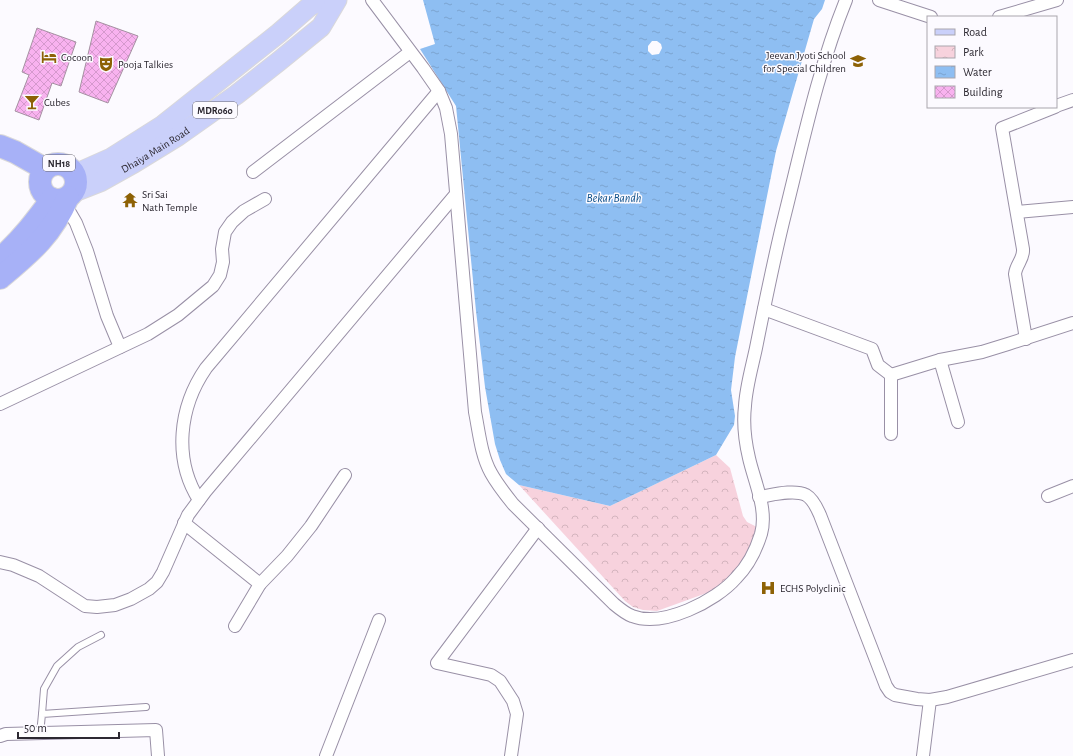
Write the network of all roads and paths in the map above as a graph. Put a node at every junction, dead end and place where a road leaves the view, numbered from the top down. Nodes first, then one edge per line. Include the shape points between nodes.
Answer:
1 (324, 0) edge
2 (337, 0) edge
3 (372, 0) edge
4 (846, 0) edge
5 (879, 0) edge
6 (1057, 0) edge
7 (927, 16) edge
8 (1002, 16) edge
9 (410, 52) junction
10 (439, 91) junction
11 (1073, 100) edge
12 (1057, 106) edge
13 (1052, 108) edge
14 (0, 146) edge
15 (0, 161) edge
16 (252, 172) dead end
17 (60, 188) junction
18 (456, 194) junction
19 (265, 199) dead end
20 (1073, 207) edge
21 (1017, 212) junction
22 (0, 259) edge
23 (0, 278) edge
24 (764, 309) junction
25 (1073, 323) edge
26 (1026, 339) junction
27 (120, 347) junction
28 (940, 360) junction
29 (891, 375) junction
30 (0, 404) edge
31 (958, 422) dead end
32 (891, 434) dead end
33 (345, 475) dead end
34 (1073, 486) edge
35 (1048, 496) dead end
36 (759, 497) junction
37 (199, 500) junction
38 (184, 523) junction
39 (538, 528) junction
40 (0, 562) edge
41 (260, 584) junction
42 (379, 620) dead end
43 (235, 626) dead end
44 (101, 635) dead end
45 (1073, 660) edge
46 (930, 700) junction
47 (146, 708) dead end
48 (42, 714) junction
49 (40, 734) junction
50 (0, 736) edge
51 (158, 756) edge
52 (326, 756) edge
53 (512, 756) edge
54 (923, 756) edge

1 - 17 main road, Dhaiya Main Road / MDR060 via 310,6 163,125
2 - 17 main road, Dhaiya Main Road / MDR060 via 320,27 236,95 178,136 100,182
3 - 9 street
4 - 24 street via 817,83
5 - 7 street
6 - 8 street
9 - 10 street
9 - 16 street
10 - 18 street via 448,117
10 - 37 street via 196,382 186,411 182,447 187,478
11 - 12 street
13 - 21 street via 1002,128
14 - 17 highway, NH18 via 16,152
15 - 17 highway, NH18
17 - 22 highway, Dhaiya Main Road via 27,233
17 - 23 highway via 52,228
17 - 27 street via 87,251 107,316
18 - 37 street
18 - 39 street via 475,412 483,454 499,487
19 - 27 street via 244,211 225,232 223,262 220,275 213,286 164,325
20 - 21 street
21 - 26 street via 1023,254 1015,274
24 - 29 street via 872,348 878,365
24 - 36 street via 745,405 748,457
25 - 26 street
26 - 28 street via 982,352
27 - 30 street
28 - 29 street
28 - 31 street
29 - 32 street
33 - 41 street via 311,526
34 - 35 street
36 - 39 street via 763,514 761,533 744,569 726,588 671,617 645,619 624,612
36 - 46 street via 795,492 806,495 814,502 886,686 890,692
37 - 38 street
38 - 40 street via 157,582 131,599 115,605 85,606 39,576
38 - 41 street
39 - 53 street via 437,663 491,675 500,681 513,701 517,714
41 - 43 street
42 - 52 street
44 - 48 lane via 78,647 57,666 44,689
45 - 46 street
46 - 54 street
47 - 48 lane
48 - 49 lane
49 - 50 street
49 - 51 street via 156,730

